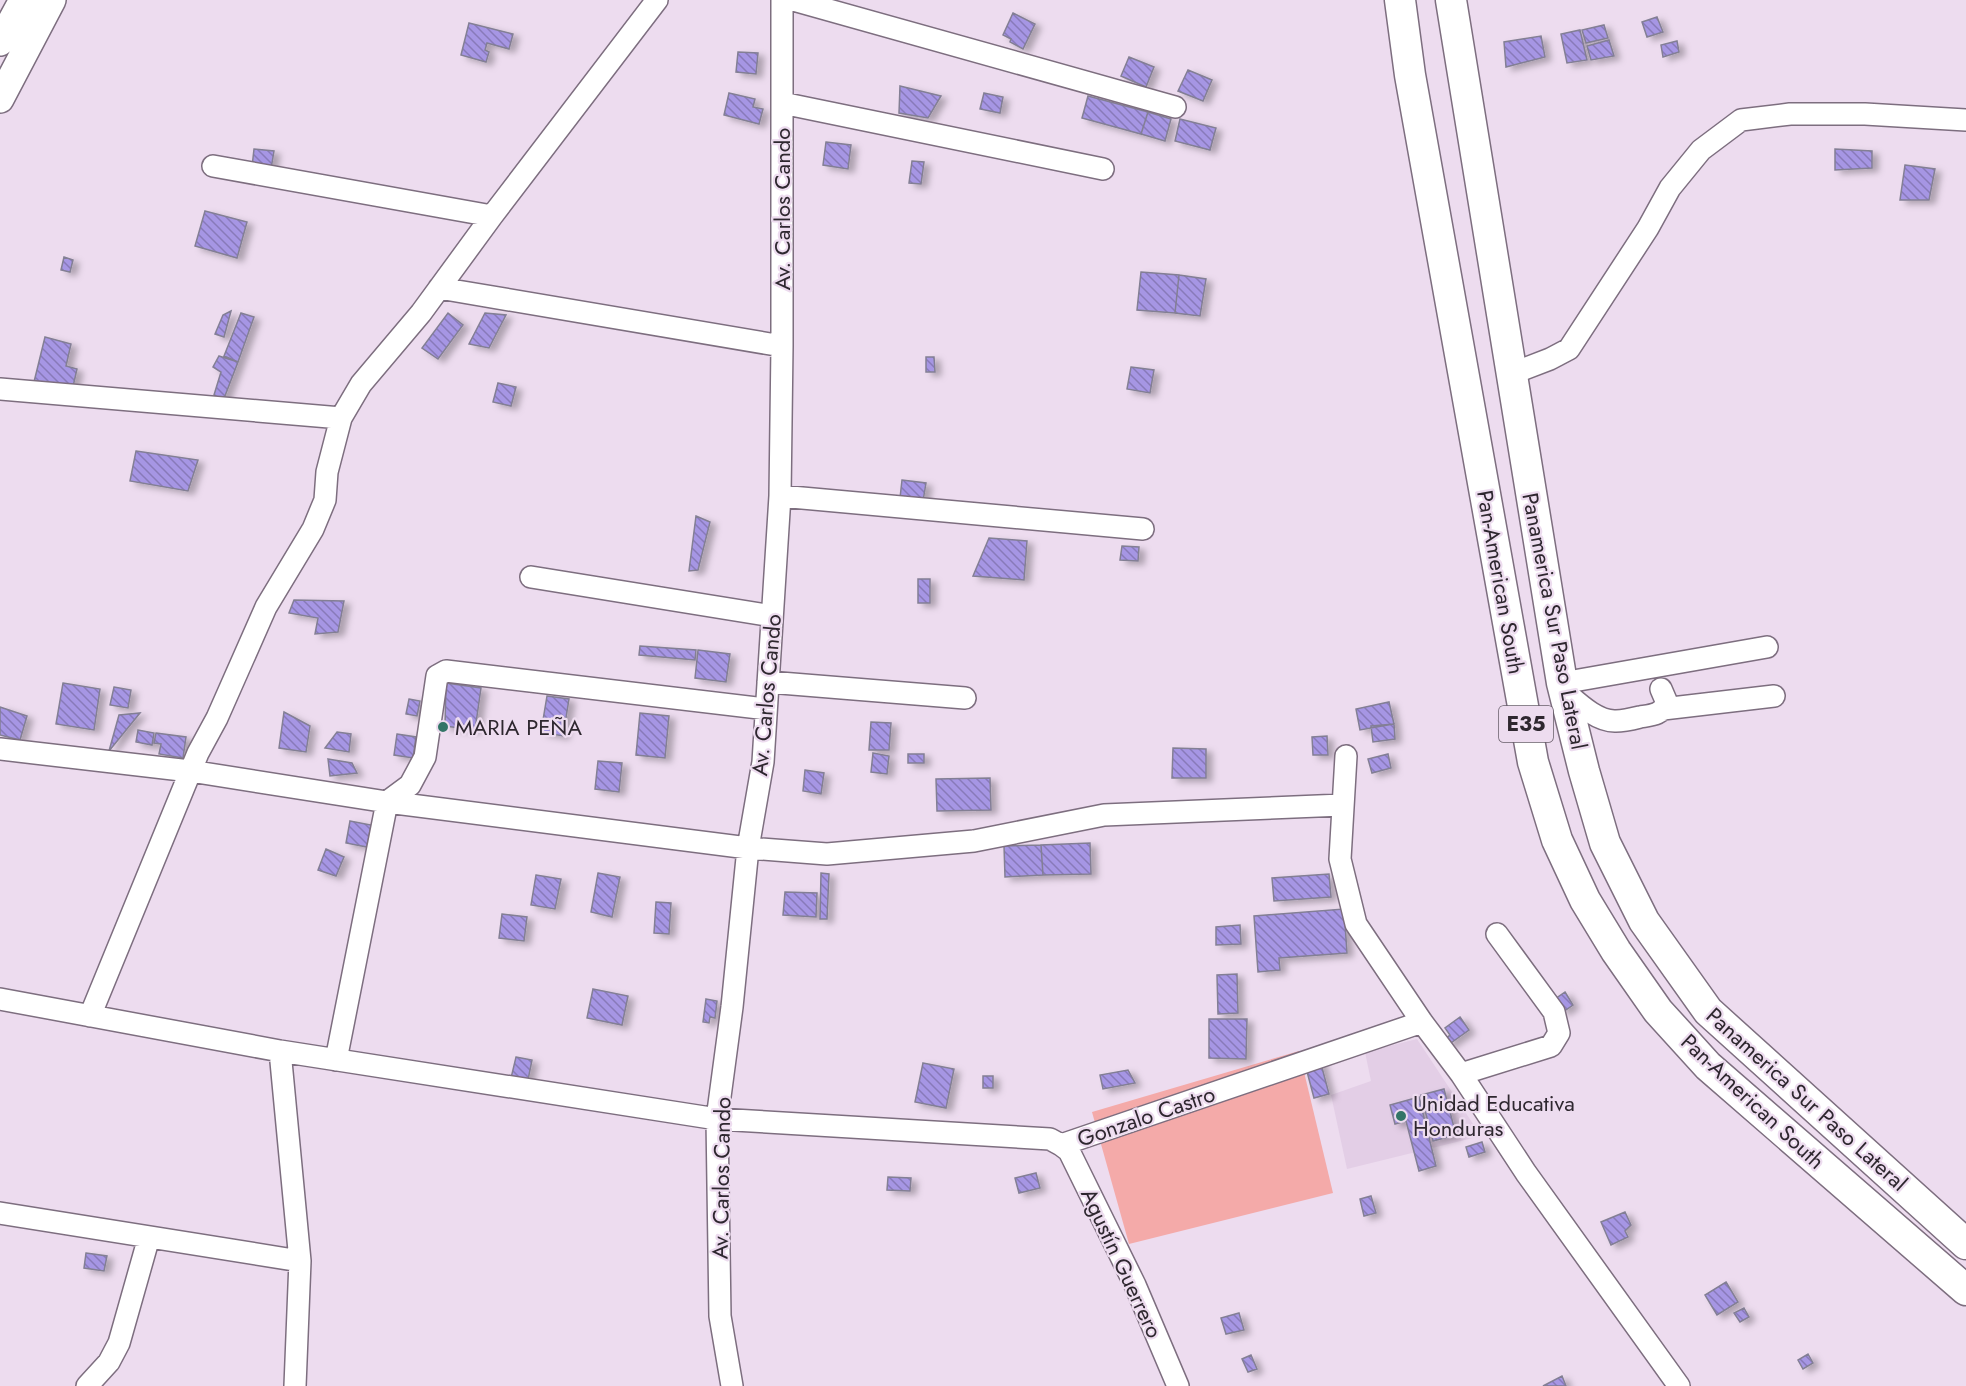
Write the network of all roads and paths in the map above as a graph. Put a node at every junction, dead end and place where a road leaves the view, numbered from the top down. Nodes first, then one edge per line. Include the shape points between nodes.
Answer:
1 (23, 0) edge
2 (52, 0) edge
3 (657, 0) edge
4 (782, 0) edge
5 (793, 0) edge
6 (1400, 0) edge
7 (1451, 0) edge
8 (0, 42) edge
9 (0, 99) edge
10 (782, 103) junction
11 (1175, 107) dead end
12 (1966, 120) edge
13 (213, 166) dead end
14 (1102, 169) dead end
15 (492, 216) junction
16 (439, 288) junction
17 (782, 346) junction
18 (1511, 374) junction
19 (0, 389) edge
20 (341, 418) junction
21 (780, 496) junction
22 (1143, 529) dead end
23 (531, 577) dead end
24 (772, 616) junction
25 (1767, 647) dead end
26 (768, 682) junction
27 (1563, 687) junction
28 (1774, 696) dead end
29 (965, 698) dead end
30 (766, 709) junction
31 (0, 749) edge
32 (1346, 756) dead end
33 (190, 771) junction
34 (387, 802) junction
35 (1342, 805) junction
36 (748, 848) junction
37 (1497, 934) dead end
38 (0, 999) edge
39 (90, 1016) junction
40 (1422, 1022) junction
41 (280, 1051) junction
42 (336, 1060) junction
43 (1461, 1074) junction
44 (717, 1119) junction
45 (1060, 1144) junction
46 (1905, 1189) junction
47 (0, 1213) edge
48 (1881, 1216) junction
49 (149, 1237) junction
50 (1966, 1244) edge
51 (300, 1260) junction
52 (1966, 1290) edge
53 (87, 1386) edge
54 (295, 1386) edge
55 (732, 1386) edge
56 (1178, 1386) edge
57 (1679, 1386) edge

1 - 8 main road
2 - 9 main road
3 - 15 street
4 - 10 street, Av. Carlos Cando
5 - 11 street
6 - 48 highway, Pan-American South / E35 via 1410,75 1533,762 1557,840 1585,900 1658,1011 1708,1066
7 - 18 highway, Panamerica Sur Paso Lateral / E35
10 - 14 street
10 - 17 street, Av. Carlos Cando
12 - 18 street via 1865,114 1790,114 1741,120 1701,150 1670,188 1569,349
13 - 15 street
15 - 16 street
16 - 17 street
16 - 20 street via 361,384
17 - 21 street, Av. Carlos Cando
18 - 27 highway, Panamerica Sur Paso Lateral / E35
19 - 20 street
20 - 33 street via 327,472 325,500 313,529 266,607 218,718
21 - 22 street
21 - 24 street, Av. Carlos Cando
23 - 24 street
24 - 26 street, Av. Carlos Cando
25 - 27 street
26 - 29 street
26 - 30 street, Av. Carlos Cando
27 - 28 street via 1581,706 1616,722 1658,714 1662,699
27 - 46 highway, Panamerica Sur Paso Lateral / E35 via 1605,843 1644,921 1708,1011
30 - 34 street via 446,671 437,676 425,757 410,785
30 - 36 street, Av. Carlos Cando via 763,762
31 - 33 street
32 - 35 street
33 - 34 street
33 - 39 street
34 - 36 street
34 - 42 street
35 - 36 street via 1104,815 974,841 827,854
35 - 40 street via 1341,859 1356,924
36 - 44 street, Av. Carlos Cando
37 - 43 street via 1554,1012 1559,1033 1551,1046
38 - 39 street, Gonzalo Castro
39 - 41 street, Gonzalo Castro
40 - 43 street
40 - 45 street, Gonzalo Castro
41 - 42 street, Gonzalo Castro
41 - 51 street
42 - 44 street, Gonzalo Castro
43 - 57 street via 1526,1173
44 - 45 street, Gonzalo Castro via 1050,1139
44 - 55 street, Av. Carlos Cando via 720,1316
45 - 56 street, Agustín Guerrero via 1069,1151 1135,1285
46 - 48 highway
46 - 50 highway, Panamerica Sur Paso Lateral / E35
47 - 49 street
48 - 52 highway, Pan-American South / E35
49 - 51 street
49 - 53 street via 118,1342 109,1362
51 - 54 street

